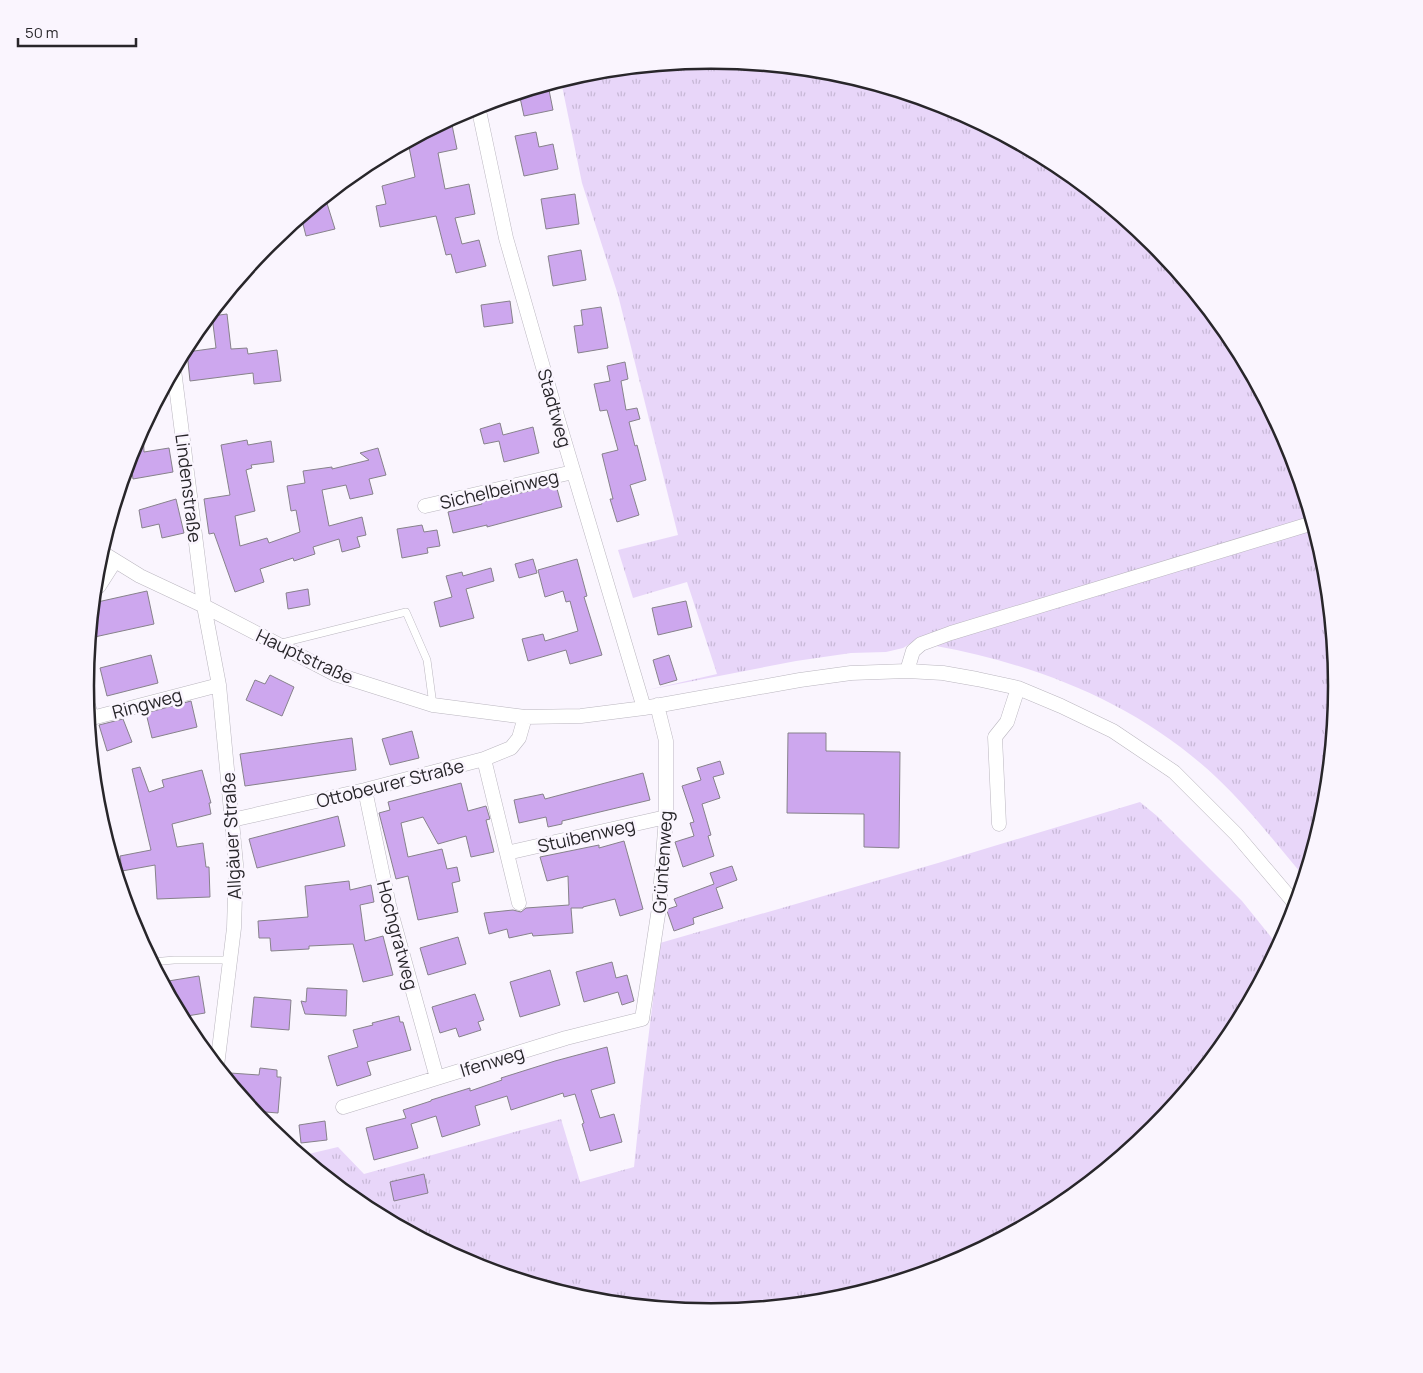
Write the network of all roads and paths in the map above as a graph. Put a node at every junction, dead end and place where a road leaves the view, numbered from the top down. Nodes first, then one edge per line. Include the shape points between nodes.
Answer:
1 (480, 114) edge
2 (175, 381) edge
3 (573, 472) junction
4 (425, 506) dead end
5 (1307, 525) edge
6 (108, 556) edge
7 (116, 561) junction
8 (104, 579) edge
9 (204, 606) junction
10 (277, 644) junction
11 (907, 671) junction
12 (218, 685) junction
13 (1018, 688) junction
14 (433, 705) junction
15 (650, 706) junction
16 (95, 717) edge
17 (525, 717) junction
18 (484, 759) junction
19 (365, 790) junction
20 (666, 817) junction
21 (232, 820) junction
22 (999, 824) dead end
23 (507, 853) junction
24 (1291, 900) edge
25 (519, 903) dead end
26 (231, 960) junction
27 (158, 961) edge
28 (642, 1019) joint
29 (218, 1059) edge
30 (437, 1078) junction
31 (343, 1107) dead end

1 - 3 street, Stadtweg via 506,238
2 - 9 street, Lindenstraße
3 - 4 street, Sichelbeinweg
3 - 15 street, Stadtweg
5 - 11 street via 951,633 921,644 913,651
6 - 7 street, Hauptstraße
7 - 8 street
7 - 9 street, Hauptstraße
9 - 10 street, Hauptstraße
9 - 12 street, Allgäuer Straße
10 - 14 street, Hauptstraße via 335,674
10 - 14 lane via 406,612 427,660
11 - 13 street, Hauptstraße via 943,673
11 - 15 street, Hauptstraße via 851,673
12 - 16 street, Ringweg
12 - 21 street, Allgäuer Straße
13 - 22 street via 1007,722 995,737
13 - 24 street, Hauptstraße via 1113,731 1174,772 1236,834
14 - 17 street, Hauptstraße
15 - 17 street, Hauptstraße via 581,716
15 - 20 street, Grüntenweg via 666,741
17 - 18 street, Ottobeurer Straße via 519,738 511,748
18 - 19 street, Ottobeurer Straße
18 - 23 street
19 - 21 street, Ottobeurer Straße
19 - 30 street, Hochgratweg via 389,905
20 - 23 street, Stuibenweg
20 - 28 street, Grüntenweg via 659,908
21 - 26 street, Allgäuer Straße via 236,894
23 - 25 street
26 - 27 lane
26 - 29 street, Allgäuer Straße
28 - 30 street, Ifenweg via 566,1038
30 - 31 street, Ifenweg

